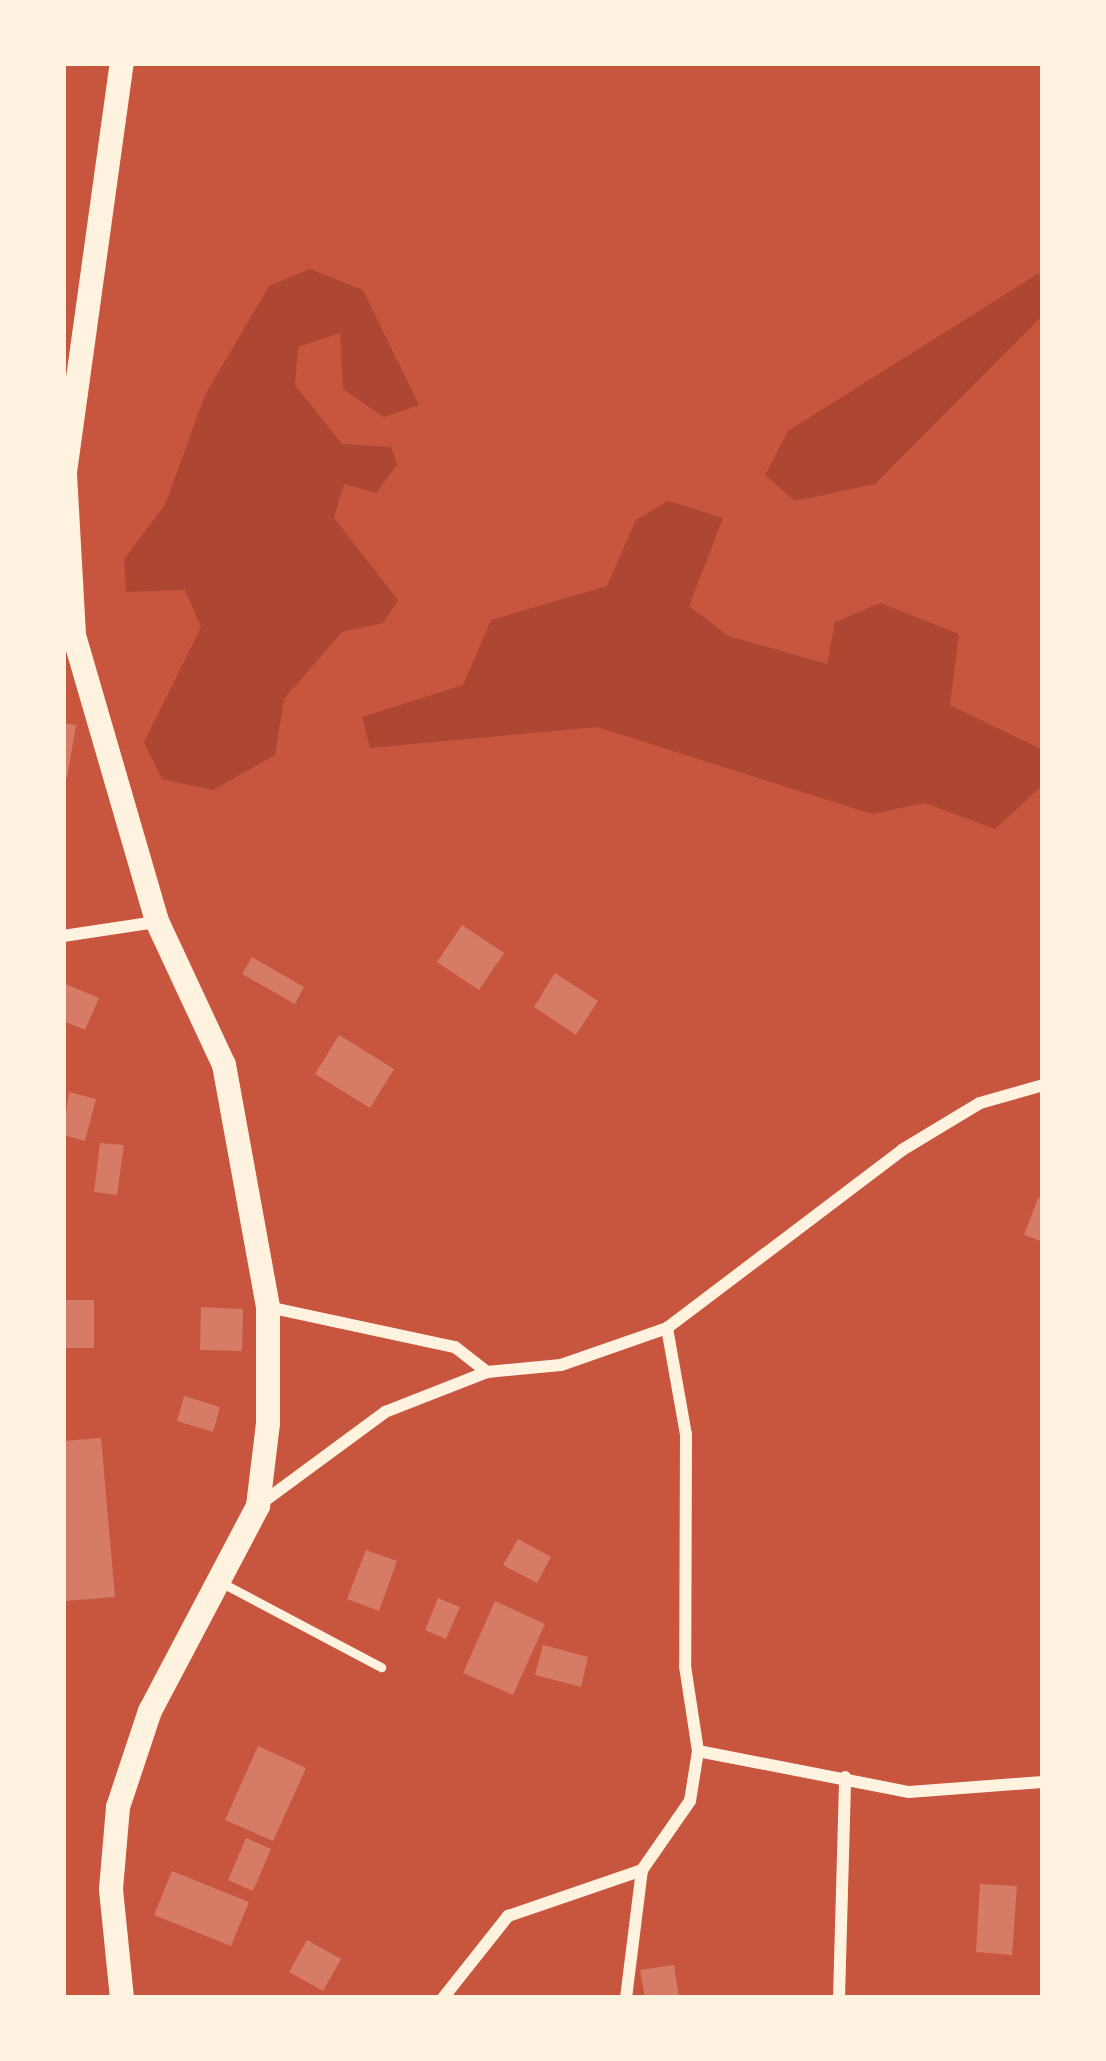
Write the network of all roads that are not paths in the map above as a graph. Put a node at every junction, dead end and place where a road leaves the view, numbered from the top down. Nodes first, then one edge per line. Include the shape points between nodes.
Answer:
1 (122, 63) edge
2 (68, 635) edge
3 (157, 921) junction
4 (63, 936) edge
5 (1043, 1085) edge
6 (268, 1307) junction
7 (667, 1328) junction
8 (487, 1372) junction
9 (258, 1506) junction
10 (224, 1584) junction
11 (381, 1667) dead end
12 (698, 1751) junction
13 (844, 1778) junction
14 (1043, 1782) edge
15 (642, 1870) junction
16 (122, 1998) edge
17 (443, 1998) edge
18 (626, 1998) edge
19 (839, 1998) edge

1 - 2 main road via 65,472
2 - 3 main road
3 - 4 street
3 - 6 main road via 224,1065
5 - 7 street via 980,1103 902,1150
6 - 8 street via 455,1347
6 - 9 main road
7 - 8 street via 561,1365
7 - 12 street via 686,1435 685,1666
8 - 9 street via 385,1412
9 - 10 main road
10 - 11 lane
10 - 16 main road via 150,1712 118,1808 112,1889
12 - 13 street
12 - 15 street via 690,1801
13 - 14 street via 909,1792
13 - 19 street
15 - 17 street via 508,1916
15 - 18 street

